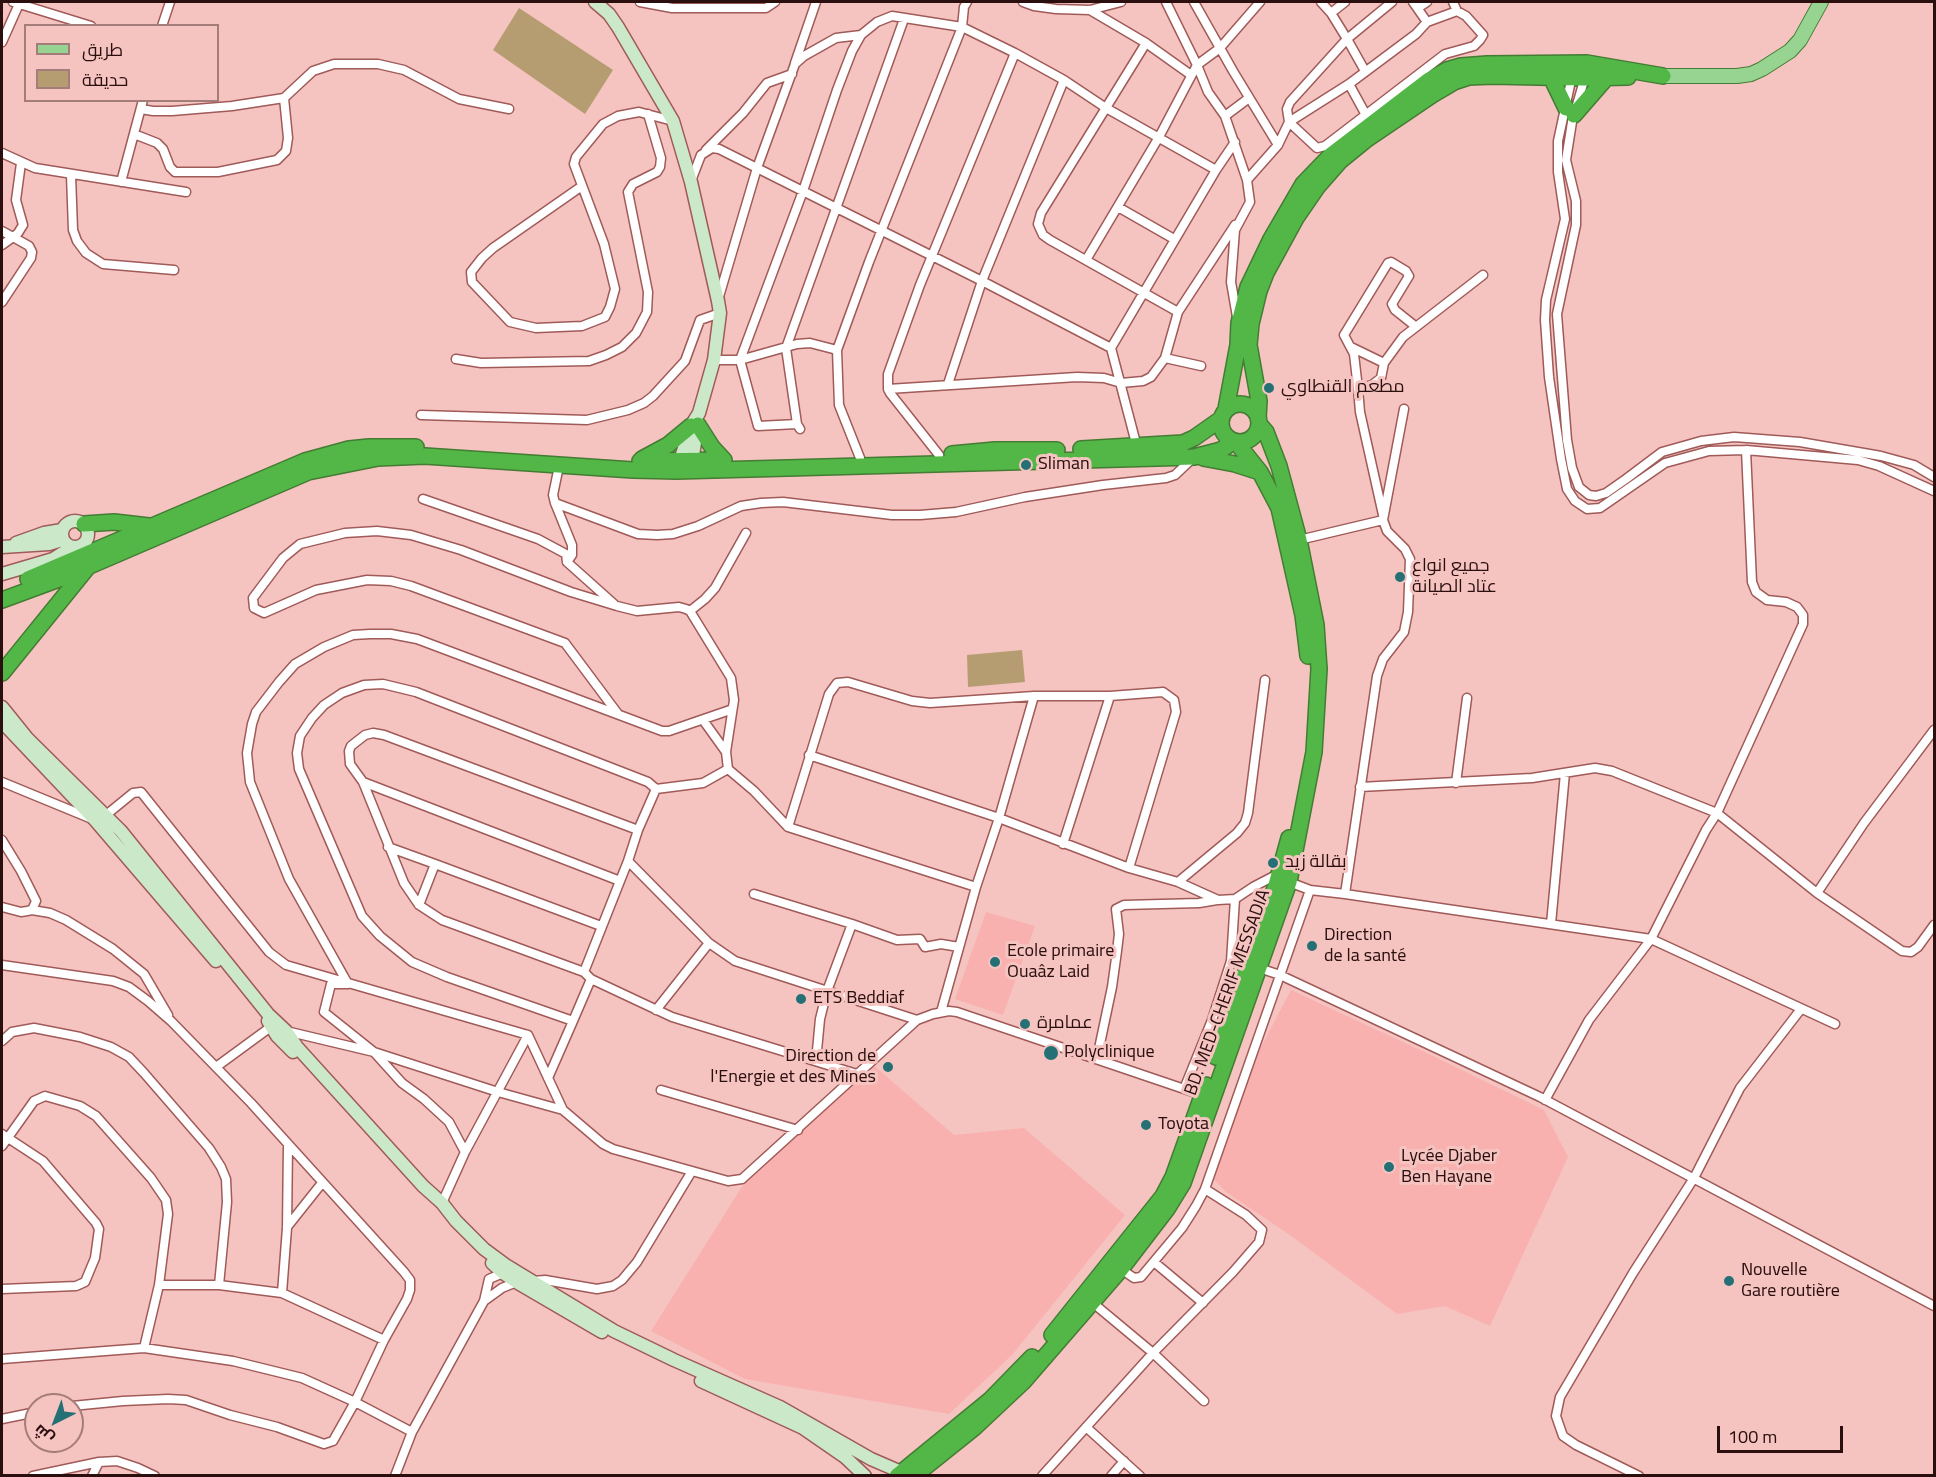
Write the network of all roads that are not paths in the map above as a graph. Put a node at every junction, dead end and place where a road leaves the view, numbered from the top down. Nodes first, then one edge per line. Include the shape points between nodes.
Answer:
1 (170, 2) edge
2 (595, 2) edge
3 (640, 2) edge
4 (775, 2) edge
5 (816, 2) edge
6 (967, 2) edge
7 (1023, 2) edge
8 (1121, 2) edge
9 (1166, 2) edge
10 (1194, 2) edge
11 (1260, 2) edge
12 (1321, 2) edge
13 (1345, 2) edge
14 (1392, 2) edge
15 (1427, 2) edge
16 (1453, 2) edge
17 (1821, 2) edge
18 (16, 3) edge
19 (1415, 5) edge
20 (1090, 10) junction
21 (1457, 11) junction
22 (1331, 13) junction
23 (904, 19) junction
24 (1427, 22) junction
25 (84, 24) edge
26 (163, 24) edge
27 (962, 27) junction
28 (861, 35) junction
29 (1347, 39) junction
30 (2, 42) edge
31 (1146, 43) junction
32 (1220, 48) junction
33 (1015, 53) junction
34 (795, 64) junction
35 (1197, 65) junction
36 (1365, 71) junction
37 (1579, 71) junction
38 (792, 74) junction
39 (1191, 75) junction
40 (1663, 76) junction
41 (1551, 77) junction
42 (1607, 77) junction
43 (1064, 80) junction
44 (1349, 84) junction
45 (284, 98) junction
46 (1249, 98) junction
47 (142, 105) edge
48 (1106, 108) junction
49 (509, 109) dead end
50 (1570, 112) junction
51 (648, 114) junction
52 (1366, 115) junction
53 (1225, 116) junction
54 (673, 121) junction
55 (1289, 122) junction
56 (134, 134) junction
57 (1159, 137) junction
58 (1235, 142) junction
59 (1278, 145) junction
60 (2, 153) edge
61 (701, 155) junction
62 (21, 163) junction
63 (758, 168) junction
64 (1216, 170) junction
65 (71, 175) junction
66 (1247, 180) junction
67 (121, 182) junction
68 (691, 182) junction
69 (582, 186) junction
70 (803, 191) junction
71 (186, 192) dead end
72 (1250, 202) junction
73 (1118, 207) junction
74 (837, 208) junction
75 (2, 231) edge
76 (883, 231) junction
77 (12, 237) junction
78 (1174, 239) junction
79 (2, 244) edge
80 (932, 256) junction
81 (1086, 260) junction
82 (174, 270) dead end
83 (1483, 275) dead end
84 (982, 281) junction
85 (1143, 293) junction
86 (2, 302) edge
87 (719, 307) junction
88 (1178, 312) junction
89 (1415, 326) junction
90 (1245, 328) junction
91 (1351, 347) junction
92 (786, 348) junction
93 (1111, 348) junction
94 (837, 350) junction
95 (1165, 358) junction
96 (456, 360) dead end
97 (714, 360) junction
98 (740, 360) junction
99 (1384, 363) junction
100 (1201, 366) dead end
101 (1121, 383) junction
102 (948, 384) junction
103 (888, 389) junction
104 (1358, 389) junction
105 (1404, 409) dead end
106 (1223, 414) junction
107 (421, 415) dead end
108 (696, 421) junction
109 (1258, 421) junction
110 (1235, 441) junction
111 (1137, 447) junction
112 (1746, 450) junction
113 (939, 455) junction
114 (1194, 457) junction
115 (860, 458) junction
116 (724, 460) junction
117 (639, 461) junction
118 (559, 466) junction
119 (685, 466) junction
120 (1260, 472) junction
121 (1935, 477) edge
122 (1935, 491) edge
123 (423, 499) dead end
124 (555, 503) junction
125 (1383, 519) junction
126 (84, 524) junction
127 (153, 526) junction
128 (746, 533) dead end
129 (1299, 540) junction
130 (67, 541) junction
131 (20, 546) junction
132 (4, 547) edge
133 (567, 561) junction
134 (66, 564) junction
135 (89, 566) junction
136 (27, 567) junction
137 (2, 574) edge
138 (2, 590) edge
139 (2, 600) edge
140 (617, 606) junction
141 (690, 611) junction
142 (2, 673) edge
143 (1265, 680) dead end
144 (1034, 696) junction
145 (1110, 696) junction
146 (1467, 698) dead end
147 (2, 707) edge
148 (730, 710) junction
149 (618, 714) junction
150 (703, 720) junction
151 (2, 722) edge
152 (1935, 730) edge
153 (726, 752) junction
154 (809, 755) junction
155 (728, 769) junction
156 (1565, 773) junction
157 (2, 782) edge
158 (363, 782) junction
159 (1456, 783) junction
160 (1360, 787) junction
161 (657, 789) junction
162 (1717, 813) junction
163 (100, 818) junction
164 (999, 818) junction
165 (788, 827) junction
166 (638, 830) junction
167 (2, 840) edge
168 (1064, 844) junction
169 (388, 847) junction
170 (628, 861) junction
171 (435, 864) junction
172 (1129, 868) junction
173 (1284, 877) junction
174 (620, 881) junction
175 (1178, 882) junction
176 (976, 887) junction
177 (1310, 890) junction
178 (1817, 893) junction
179 (754, 894) dead end
180 (1345, 894) junction
181 (1235, 899) junction
182 (1218, 900) junction
183 (419, 905) junction
184 (2, 907) edge
185 (32, 910) junction
186 (852, 924) junction
187 (1551, 924) junction
188 (601, 926) junction
189 (1935, 926) edge
190 (1651, 939) junction
191 (709, 943) junction
192 (959, 948) junction
193 (1232, 961) junction
194 (2, 965) edge
195 (1254, 966) junction
196 (587, 975) junction
197 (1280, 975) junction
198 (348, 984) junction
199 (827, 992) junction
200 (1801, 1009) junction
201 (656, 1010) junction
202 (941, 1012) junction
203 (917, 1020) junction
204 (171, 1021) junction
205 (573, 1021) junction
206 (1835, 1024) dead end
207 (272, 1026) junction
208 (286, 1031) junction
209 (528, 1035) junction
210 (2, 1041) edge
211 (374, 1052) junction
212 (1097, 1059) junction
213 (816, 1061) junction
214 (216, 1067) junction
215 (857, 1074) junction
216 (548, 1078) junction
217 (1184, 1089) junction
218 (661, 1090) dead end
219 (498, 1092) junction
220 (1202, 1095) junction
221 (1545, 1100) junction
222 (563, 1110) junction
223 (798, 1130) junction
224 (3, 1139) edge
225 (288, 1145) junction
226 (465, 1152) junction
227 (692, 1170) junction
228 (1694, 1178) junction
229 (322, 1183) junction
230 (1204, 1189) junction
231 (442, 1203) junction
232 (287, 1228) junction
233 (1154, 1262) junction
234 (505, 1269) junction
235 (1121, 1269) junction
236 (525, 1280) junction
237 (159, 1285) junction
238 (219, 1285) junction
239 (2, 1289) edge
240 (282, 1293) junction
241 (484, 1301) junction
242 (1093, 1303) junction
243 (1203, 1303) junction
244 (1935, 1306) edge
245 (587, 1318) junction
246 (384, 1340) junction
247 (144, 1348) junction
248 (1152, 1353) junction
249 (2, 1359) edge
250 (1204, 1401) dead end
251 (355, 1402) junction
252 (84, 1405) edge
253 (24, 1414) edge
254 (2, 1419) edge
255 (1086, 1427) junction
256 (412, 1432) junction
257 (1124, 1461) junction
258 (99, 1462) junction
259 (908, 1474) edge
260 (33, 1476) edge
261 (92, 1476) edge
262 (155, 1476) edge
263 (395, 1476) edge
264 (864, 1476) edge
265 (1042, 1476) edge
266 (1111, 1476) edge
267 (1140, 1476) edge
268 (1639, 1476) edge

1 - 26 street
2 - 54 street via 618,27
3 - 4 street via 672,8 766,8
5 - 34 street
6 - 27 street
7 - 20 street via 1056,9
8 - 20 street
9 - 35 street
10 - 32 street
11 - 32 street
12 - 22 street
13 - 22 street
14 - 29 street
15 - 19 street
16 - 21 street
17 - 40 main road via 1800,40 1762,69 1737,76
18 - 25 street
18 - 30 street
19 - 24 street
20 - 31 street
21 - 24 street
21 - 52 street via 1483,35 1480,40 1474,46 1445,54
22 - 29 street
23 - 27 street
23 - 28 street via 884,18
23 - 74 street
24 - 36 street
27 - 33 street
27 - 76 street
28 - 34 street via 836,38
28 - 70 street via 837,90
29 - 36 street
29 - 55 street via 1290,102
31 - 39 street
31 - 48 street
32 - 35 street
32 - 46 street
33 - 43 street
33 - 80 street
34 - 38 street
35 - 39 street
35 - 53 street via 1208,92
36 - 44 street
37 - 40 highway
37 - 41 highway
37 - 42 highway
37 - 50 street
37 - 90 highway via 1487,64 1446,70 1331,155 1303,184 1253,274
38 - 61 street via 767,83
38 - 63 street
39 - 57 street
40 - 42 highway
41 - 50 highway
41 - 90 highway via 1469,77 1454,82 1340,161 1296,218 1266,273
42 - 50 highway
43 - 48 street
43 - 84 street
44 - 52 street
44 - 55 street
45 - 47 street via 172,111 153,111
45 - 49 street via 313,71 334,64 378,64 404,70 459,99
45 - 56 street via 288,138 286,151 277,160 218,172 175,172 157,143
46 - 53 street
46 - 59 street
47 - 56 street
48 - 57 street
48 - 81 street via 1038,224 1043,235
50 - 112 street via 1558,141 1565,219 1545,320 1549,377 1570,495 1580,507 1594,510 1606,506 1665,463 1709,451
50 - 121 street via 1566,160 1576,201 1576,225 1557,314 1567,440 1572,468 1584,492 1596,496 1606,493 1662,452 1734,437 1800,442 1881,456 1914,465
51 - 54 street
51 - 69 street via 618,116 603,124 576,156 574,164
51 - 96 street via 660,167 633,184 628,192 648,292 647,312 636,333 622,347 589,361
52 - 55 street via 1317,148
53 - 58 street
54 - 68 street
55 - 59 street
56 - 67 street
57 - 64 street
57 - 73 street
58 - 64 street
58 - 66 street
59 - 66 street
60 - 62 street
61 - 63 street via 712,148 719,149
61 - 68 street
62 - 65 street
62 - 77 street via 16,200 23,225
63 - 70 street
63 - 87 street
64 - 78 street
65 - 67 street
65 - 82 street via 74,230 86,253 103,264
66 - 72 street
67 - 71 street
68 - 87 street
69 - 69 street via 493,248 471,272 472,282 510,322 536,328 582,326 605,317 615,289 604,244
70 - 74 street
70 - 98 street
72 - 88 street
72 - 90 street via 1235,230 1231,282
73 - 78 street
73 - 81 street
74 - 76 street
74 - 92 street
75 - 77 street
76 - 80 street
76 - 94 street
77 - 79 street
77 - 86 street via 29,246 32,254
78 - 85 street
80 - 84 street
80 - 103 street via 888,374
81 - 85 street
83 - 89 street
84 - 93 street
84 - 102 street
85 - 88 street
85 - 93 street
87 - 97 street
87 - 107 street via 700,320 684,361 653,396 628,410 587,420
88 - 95 street
89 - 91 street via 1392,304 1409,276 1388,262 1344,335
89 - 99 street
90 - 106 highway
90 - 109 highway via 1259,401
91 - 99 street
91 - 104 street
92 - 94 street via 810,343
92 - 98 street
92 - 98 street via 799,426 758,426
93 - 101 street
94 - 115 street via 839,405
95 - 100 street
95 - 101 street via 1143,381
97 - 98 street
97 - 108 street
99 - 104 street via 1381,378
101 - 102 street via 1077,377
101 - 111 street
102 - 103 street
103 - 113 street
104 - 125 street
105 - 125 street
106 - 109 highway via 1243,404 1253,410
106 - 110 highway via 1223,433
106 - 111 highway via 1194,438
108 - 116 highway
108 - 117 highway via 668,446
108 - 119 street
109 - 110 highway via 1251,438
109 - 129 highway, BD. MED-CHERIF MESSADIA via 1279,466
110 - 114 highway via 1221,450
110 - 120 highway, BD. MED-CHERIF MESSADIA
111 - 113 highway
112 - 122 street via 1858,460
112 - 162 street via 1752,582 1756,592 1767,600 1797,607 1803,624
113 - 115 highway
114 - 119 highway
114 - 120 highway
114 - 124 street via 1175,476 1069,490 956,512 892,514 761,503 741,506 674,534 638,534
115 - 116 highway
116 - 119 highway
117 - 119 highway
117 - 127 highway via 394,446 349,449 289,467
118 - 119 highway
118 - 124 street
118 - 135 highway via 425,456 378,458 332,466 290,479
120 - 173 highway, BD. MED-CHERIF MESSADIA via 1279,507 1308,650 1308,724
123 - 133 street via 538,539 566,554
124 - 133 street via 573,549
125 - 129 street
125 - 160 street via 1387,531 1410,559 1408,612 1404,632 1383,659 1377,676
126 - 127 highway
126 - 130 street via 67,522
126 - 130 street via 88,537 83,545
127 - 134 highway
128 - 141 street via 715,588
129 - 173 highway, BD. MED-CHERIF MESSADIA via 1316,625 1319,669 1314,752
130 - 131 street
130 - 132 street via 44,533
130 - 134 highway
130 - 136 street via 40,563
131 - 132 street
131 - 136 street via 28,557
133 - 140 street
134 - 138 highway
135 - 139 highway
135 - 142 highway
136 - 137 street
140 - 141 street via 638,611 679,607
140 - 149 street via 461,549 411,535 377,531 300,543 283,558 252,603 256,611 264,613 316,590 367,580 411,586 565,643
141 - 148 street via 731,678 734,689
143 - 175 street via 1245,823
144 - 145 street
144 - 154 street via 930,703 848,682 837,683 829,694
144 - 164 street
145 - 168 street
145 - 172 street via 1163,692 1170,695 1176,706
146 - 159 street
147 - 163 street
148 - 150 street
148 - 153 street
149 - 150 street via 662,731
149 - 198 street via 417,639 391,634 353,635 296,664 256,712 247,753 250,783 289,879
150 - 153 street
151 - 163 street
152 - 178 street
153 - 155 street
154 - 164 street
154 - 165 street
155 - 161 street via 703,783
155 - 165 street
156 - 159 street
156 - 162 street via 1595,768 1612,771
156 - 187 street
157 - 163 street
158 - 166 street via 350,764 349,751 359,739 373,733
158 - 169 street
158 - 174 street
159 - 160 street
160 - 180 street
161 - 166 street
161 - 205 street via 648,782 416,692 383,684 364,685 342,693 324,705 300,736 299,769 356,904 370,926 412,962
162 - 178 street
162 - 190 street
163 - 198 street via 133,793 141,792 275,958
163 - 207 street
163 - 208 street via 180,903 268,1014
164 - 168 street
164 - 176 street
165 - 176 street
166 - 170 street
167 - 185 street via 34,896
168 - 172 street
169 - 171 street
169 - 183 street
170 - 174 street
170 - 191 street
171 - 183 street
171 - 188 street
172 - 175 street
173 - 177 street
173 - 181 street via 1253,887
173 - 195 highway, BD. MED-CHERIF MESSADIA
174 - 188 street
175 - 182 street
176 - 192 street
177 - 180 street
177 - 197 street
178 - 189 street via 1902,951 1911,952 1918,947
179 - 186 street
180 - 187 street
181 - 182 street
181 - 193 street
182 - 212 street via 1124,905 1116,909 1118,951
183 - 196 street via 442,920
184 - 185 street via 21,912
185 - 204 street via 79,926 132,964 151,983
186 - 192 street via 897,940 920,939 925,946
186 - 199 street
187 - 190 street
188 - 196 street
190 - 200 street
190 - 221 street via 1589,1020
191 - 199 street via 735,961
191 - 201 street
192 - 202 street
193 - 195 street
193 - 217 street
194 - 204 street via 113,981 129,987
195 - 197 street
195 - 220 highway, BD. MED-CHERIF MESSADIA
195 - 235 highway, BD. MED-CHERIF MESSADIA via 1182,1183
196 - 201 street
196 - 205 street
197 - 221 street
197 - 230 street
198 - 209 street
198 - 211 street via 331,984 324,1012
199 - 203 street
199 - 213 street
200 - 206 street
200 - 228 street via 1740,1088
201 - 213 street
202 - 203 street
202 - 212 street via 957,1012
203 - 215 street
204 - 214 street
205 - 216 street
207 - 214 street
207 - 234 street via 438,1212
208 - 211 street
208 - 231 street
209 - 216 street
209 - 219 street
210 - 238 street via 12,1032 34,1028 81,1037 129,1057 144,1073 208,1148 226,1179
211 - 219 street
211 - 226 street via 402,1083 449,1122
212 - 217 street
213 - 215 street
214 - 225 street
215 - 223 street
216 - 222 street
217 - 220 street
218 - 223 street
219 - 222 street
219 - 226 street
220 - 259 highway, BD. MED-CHERIF MESSADIA via 1173,1177 1143,1224 1016,1374
221 - 228 street
222 - 227 street via 613,1149
223 - 227 street via 742,1179 728,1180
224 - 237 street via 34,1101 45,1096 80,1106 96,1116 151,1178 168,1205
224 - 239 street via 43,1161 99,1229 95,1258 85,1282 76,1286
225 - 229 street
225 - 232 street
226 - 231 street
227 - 236 street via 638,1262 613,1286 597,1289
228 - 244 street
228 - 268 street via 1560,1397 1556,1416 1563,1436
229 - 232 street
229 - 246 street via 410,1280 407,1299
230 - 233 street via 1182,1228
230 - 243 street via 1246,1215 1262,1230 1259,1242
231 - 234 street
232 - 240 street
233 - 235 street via 1139,1278
233 - 243 street
234 - 236 street
234 - 241 street via 489,1279
235 - 242 highway, BD. MED-CHERIF MESSADIA
236 - 241 street via 502,1288
236 - 245 street
237 - 238 street
237 - 247 street
238 - 240 street
240 - 246 street
241 - 256 street
242 - 248 street
242 - 259 highway, BD. MED-CHERIF MESSADIA via 998,1407
243 - 248 street
245 - 259 street via 780,1407 871,1459
245 - 264 street via 615,1340 803,1428 845,1457
246 - 251 street
247 - 249 street
247 - 251 street via 233,1361 302,1378
248 - 250 street
248 - 255 street
251 - 252 street via 333,1441 324,1444 186,1400
251 - 256 street
253 - 254 street
255 - 257 street
255 - 265 street
256 - 263 street
257 - 266 street
257 - 267 street
258 - 260 street
258 - 261 street
258 - 262 street via 117,1461

